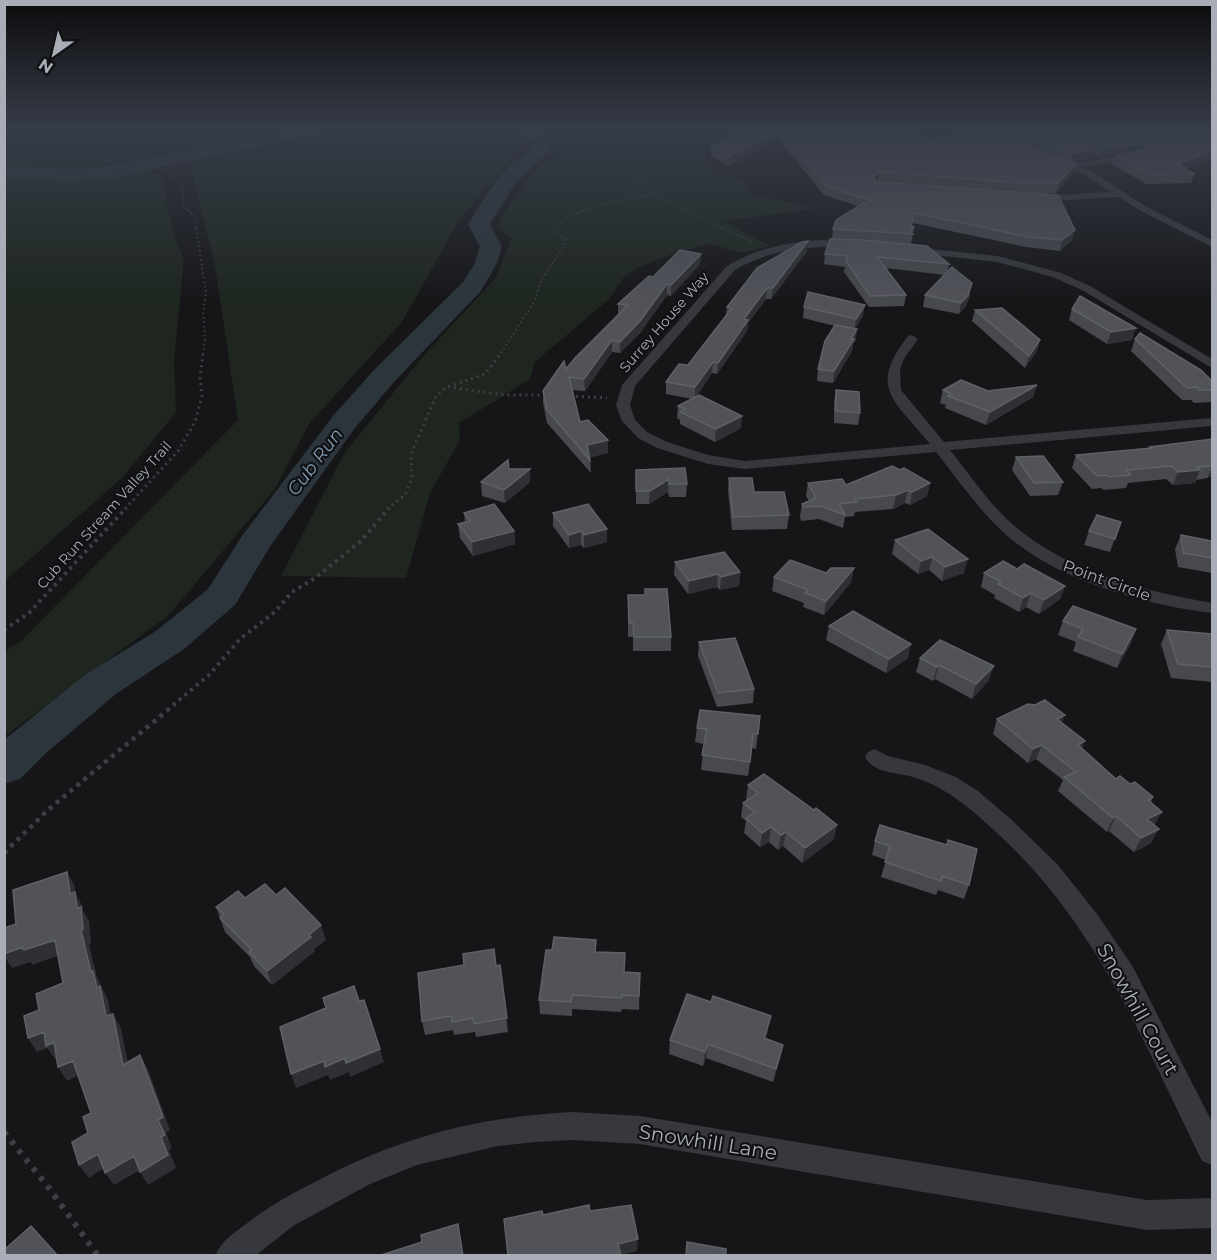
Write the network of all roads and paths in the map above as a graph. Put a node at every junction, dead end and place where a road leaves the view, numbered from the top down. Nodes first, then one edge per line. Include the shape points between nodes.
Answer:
1 (182, 189) edge
2 (651, 189) edge
3 (1114, 189) edge
4 (656, 194) junction
5 (1121, 194) junction
6 (1022, 198) edge
7 (1212, 244) edge
8 (861, 245) edge
9 (895, 248) edge
10 (770, 250) junction
11 (912, 339) dead end
12 (1212, 364) edge
13 (447, 387) junction
14 (556, 396) edge
15 (567, 396) edge
16 (624, 399) junction
17 (1212, 422) edge
18 (940, 448) junction
19 (1212, 608) edge
20 (4, 630) edge
21 (875, 758) dead end
22 (4, 853) edge
23 (4, 1132) edge
24 (1212, 1151) edge
25 (1212, 1213) edge
26 (98, 1256) edge
27 (230, 1256) edge

1 - 20 path, Cub Run Stream Valley Trail via 184,206 198,220 195,230 206,292 202,396 195,422 178,452 149,484 29,613
2 - 4 path
3 - 5 street
4 - 10 path via 703,221
4 - 13 path via 606,202 553,228 566,239 566,244 542,279 534,302 513,336 485,374
5 - 6 street
5 - 7 street
8 - 10 street, Surrey House Way via 819,244
9 - 12 street via 998,259 1058,275
10 - 16 street, Surrey House Way via 731,268 629,386
11 - 18 street, Point Circle via 897,359 893,383 901,400
13 - 14 path via 504,395
13 - 22 path via 436,396 411,454 412,479 405,495 387,509 361,541 292,592 276,611 240,639 209,675 49,809
15 - 16 path
16 - 18 street, Surrey House Way via 630,421 651,440 681,453 723,463 771,464
17 - 18 street, Surrey House Way
18 - 19 street, Point Circle via 995,516 1034,548 1072,569 1127,590
21 - 24 street, Snowhill Court via 949,783 1005,827 1050,872 1089,921 1124,975
23 - 26 path
25 - 27 street, Snowhill Lane via 1147,1215 640,1130 572,1126 498,1132 417,1151 361,1173 282,1215

